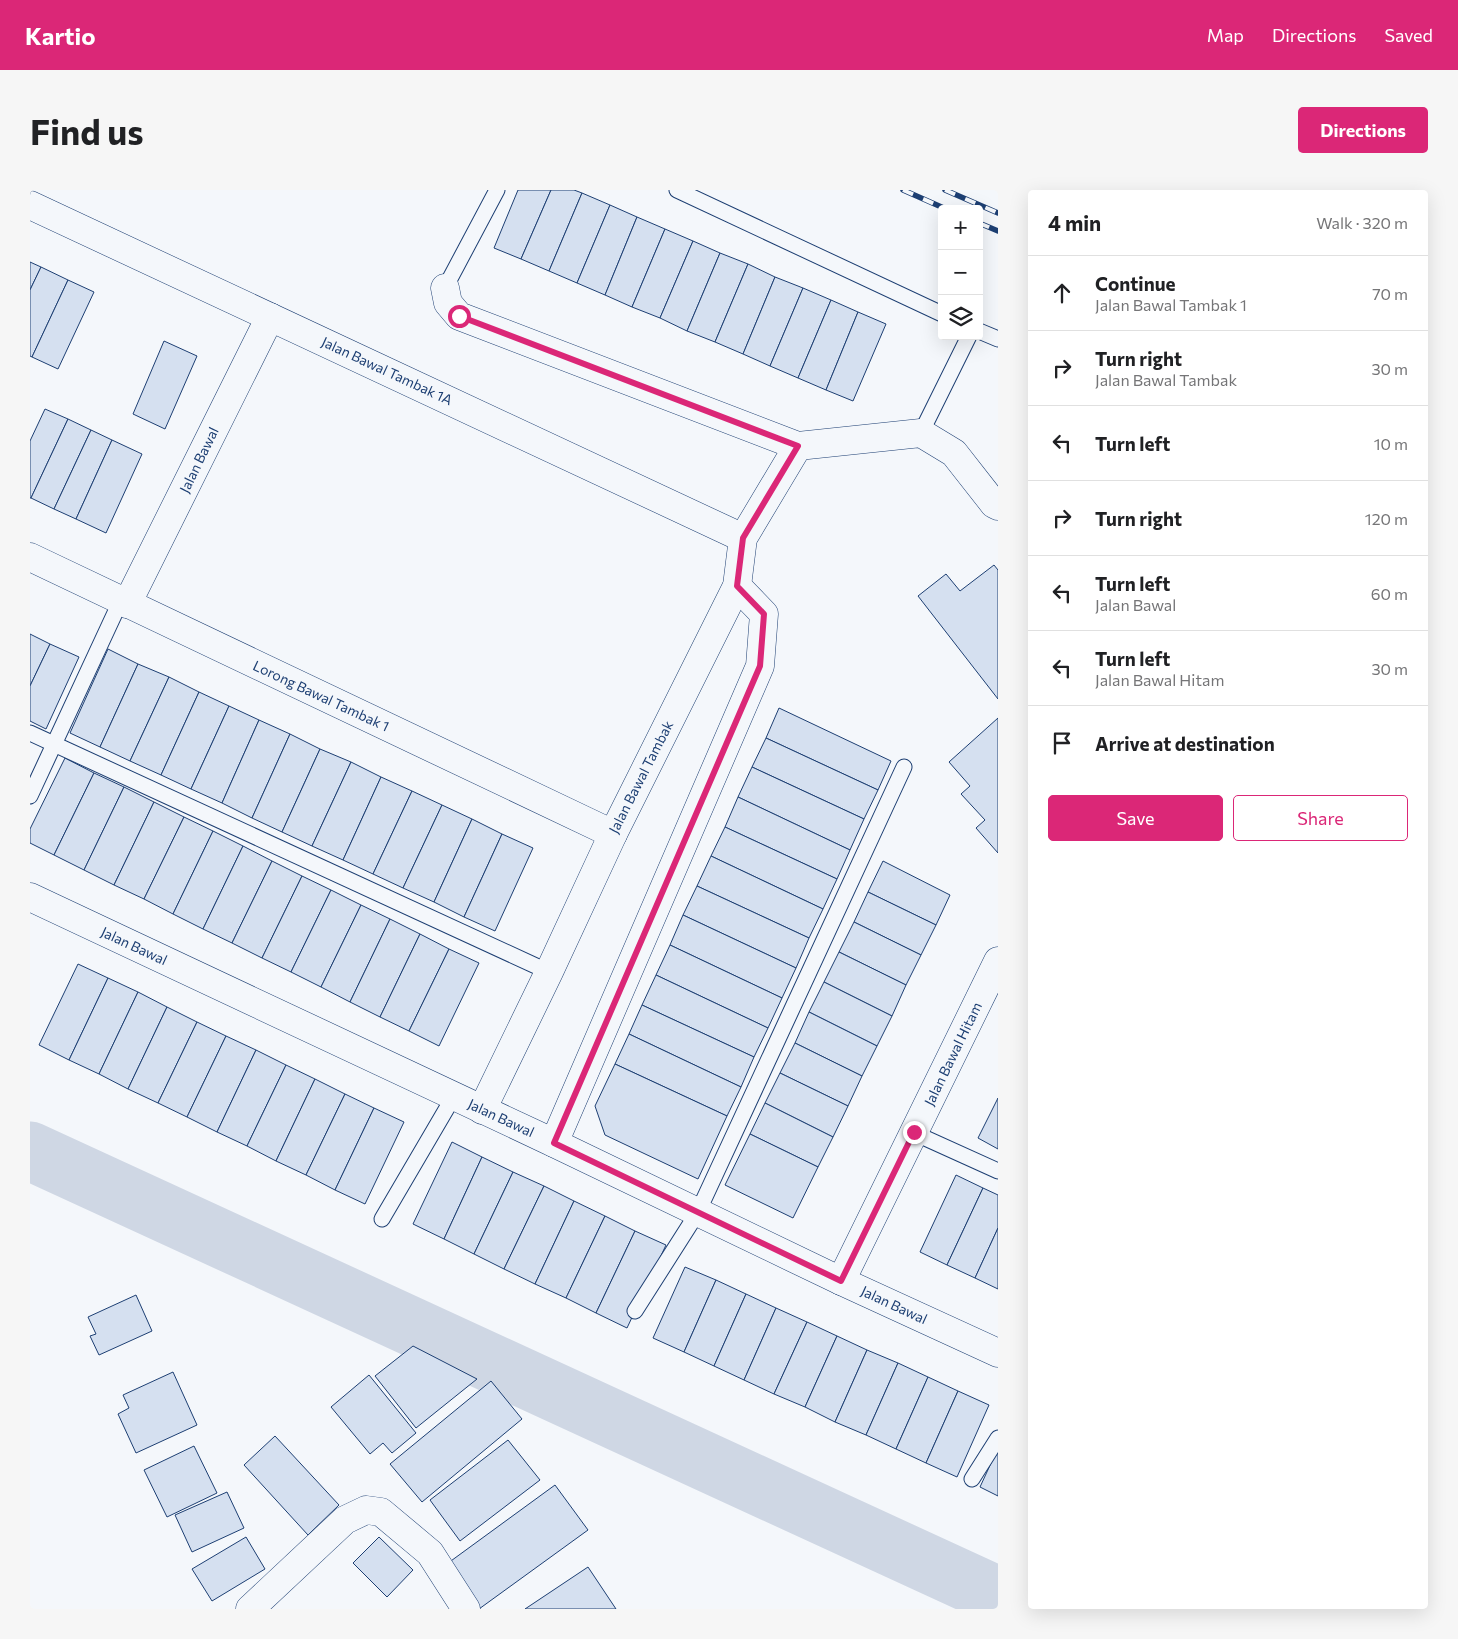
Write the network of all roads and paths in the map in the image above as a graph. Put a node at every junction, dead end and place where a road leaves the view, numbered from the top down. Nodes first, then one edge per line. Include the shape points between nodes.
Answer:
1 (497, 190) edge
2 (677, 190) edge
3 (30, 205) edge
4 (445, 288) joint
5 (938, 312) edge
6 (270, 317) junction
7 (983, 333) edge
8 (998, 339) edge
9 (967, 340) edge
10 (921, 433) junction
11 (798, 446) junction
12 (998, 506) edge
13 (743, 538) junction
14 (30, 557) edge
15 (737, 586) junction
16 (124, 602) junction
17 (30, 733) edge
18 (54, 744) junction
19 (904, 767) dead end
20 (30, 796) edge
21 (613, 834) junction
22 (30, 897) edge
23 (998, 961) edge
24 (549, 972) junction
25 (991, 991) edge
26 (454, 1096) junction
27 (482, 1110) junction
28 (914, 1132) junction
29 (554, 1143) junction
30 (998, 1171) edge
31 (698, 1212) junction
32 (382, 1219) dead end
33 (841, 1281) junction
34 (635, 1311) dead end
35 (998, 1353) edge
36 (998, 1438) edge
37 (972, 1479) dead end
38 (250, 1609) edge
39 (466, 1609) edge

1 - 4 lane
2 - 5 lane
3 - 6 street, Jalan Bawal Tambak 1A
4 - 11 street via 448,303 459,316
6 - 13 street, Jalan Bawal Tambak 1A
6 - 16 street, Jalan Bawal
7 - 8 lane
9 - 10 lane
10 - 11 street
10 - 12 street via 954,453
11 - 13 street, Jalan Bawal Tambak
13 - 15 street, Jalan Bawal Tambak
14 - 16 street, Lorong Bawal Tambak 1
15 - 21 street, Jalan Bawal Tambak
15 - 29 street via 764,614 760,666
16 - 18 lane
16 - 21 street, Lorong Bawal Tambak 1
17 - 18 lane
18 - 20 lane
18 - 24 lane
19 - 31 lane
21 - 24 street, Jalan Bawal Tambak
22 - 26 street, Jalan Bawal
23 - 25 street, Jalan Bawal Hitam
24 - 27 street, Jalan Bawal Tambak
25 - 28 street, Jalan Bawal Hitam
26 - 27 street, Jalan Bawal
26 - 32 lane
27 - 29 street, Jalan Bawal
28 - 30 lane
28 - 33 street, Jalan Bawal Hitam
29 - 31 street, Jalan Bawal
31 - 33 street, Jalan Bawal
31 - 34 lane
33 - 35 street, Jalan Bawal
36 - 37 lane
38 - 39 street via 345,1520 366,1510 381,1512 430,1553

